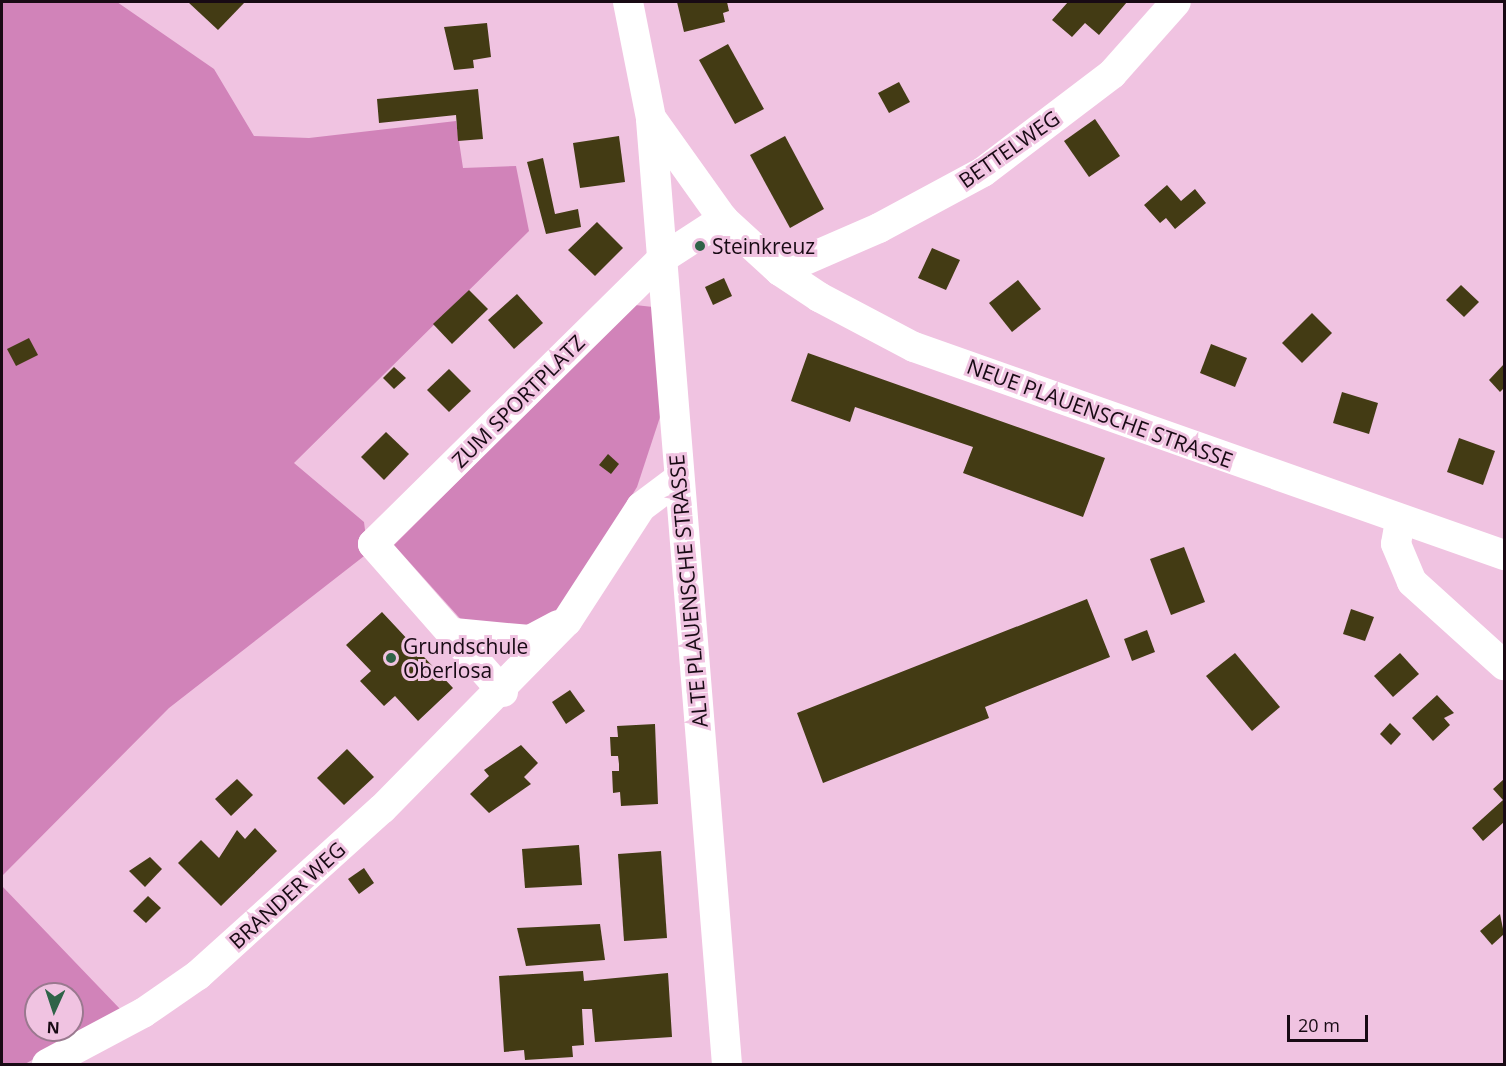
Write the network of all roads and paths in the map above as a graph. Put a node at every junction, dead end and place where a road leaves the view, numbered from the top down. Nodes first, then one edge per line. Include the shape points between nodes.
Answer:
1 (628, 2) edge
2 (1176, 2) edge
3 (651, 118) junction
4 (723, 219) junction
5 (663, 258) junction
6 (780, 271) junction
7 (677, 480) junction
8 (1400, 521) junction
9 (1504, 555) edge
10 (567, 621) junction
11 (454, 633) junction
12 (1504, 666) edge
13 (503, 692) junction
14 (47, 1065) edge
15 (727, 1065) edge

1 - 3 street, NEUE PLAUENSCHE STRASSE
2 - 6 street, BETTELWEG via 1112,74 983,172 879,228
3 - 4 street, NEUE PLAUENSCHE STRASSE
3 - 5 street, ALTE PLAUENSCHE STRASSE
4 - 5 street
4 - 6 street, NEUE PLAUENSCHE STRASSE
5 - 7 street, ALTE PLAUENSCHE STRASSE
5 - 11 street, ZUM SPORTPLATZ via 373,544
6 - 8 street, NEUE PLAUENSCHE STRASSE via 845,314 914,347
7 - 10 street, BRANDER WEG via 641,507
7 - 15 street, ALTE PLAUENSCHE STRASSE
8 - 9 street, NEUE PLAUENSCHE STRASSE
8 - 12 street via 1396,543 1412,582
10 - 11 street, BRANDER WEG via 530,640
10 - 13 street, BRANDER WEG
11 - 13 street
13 - 14 street, BRANDER WEG via 198,975 143,1013

